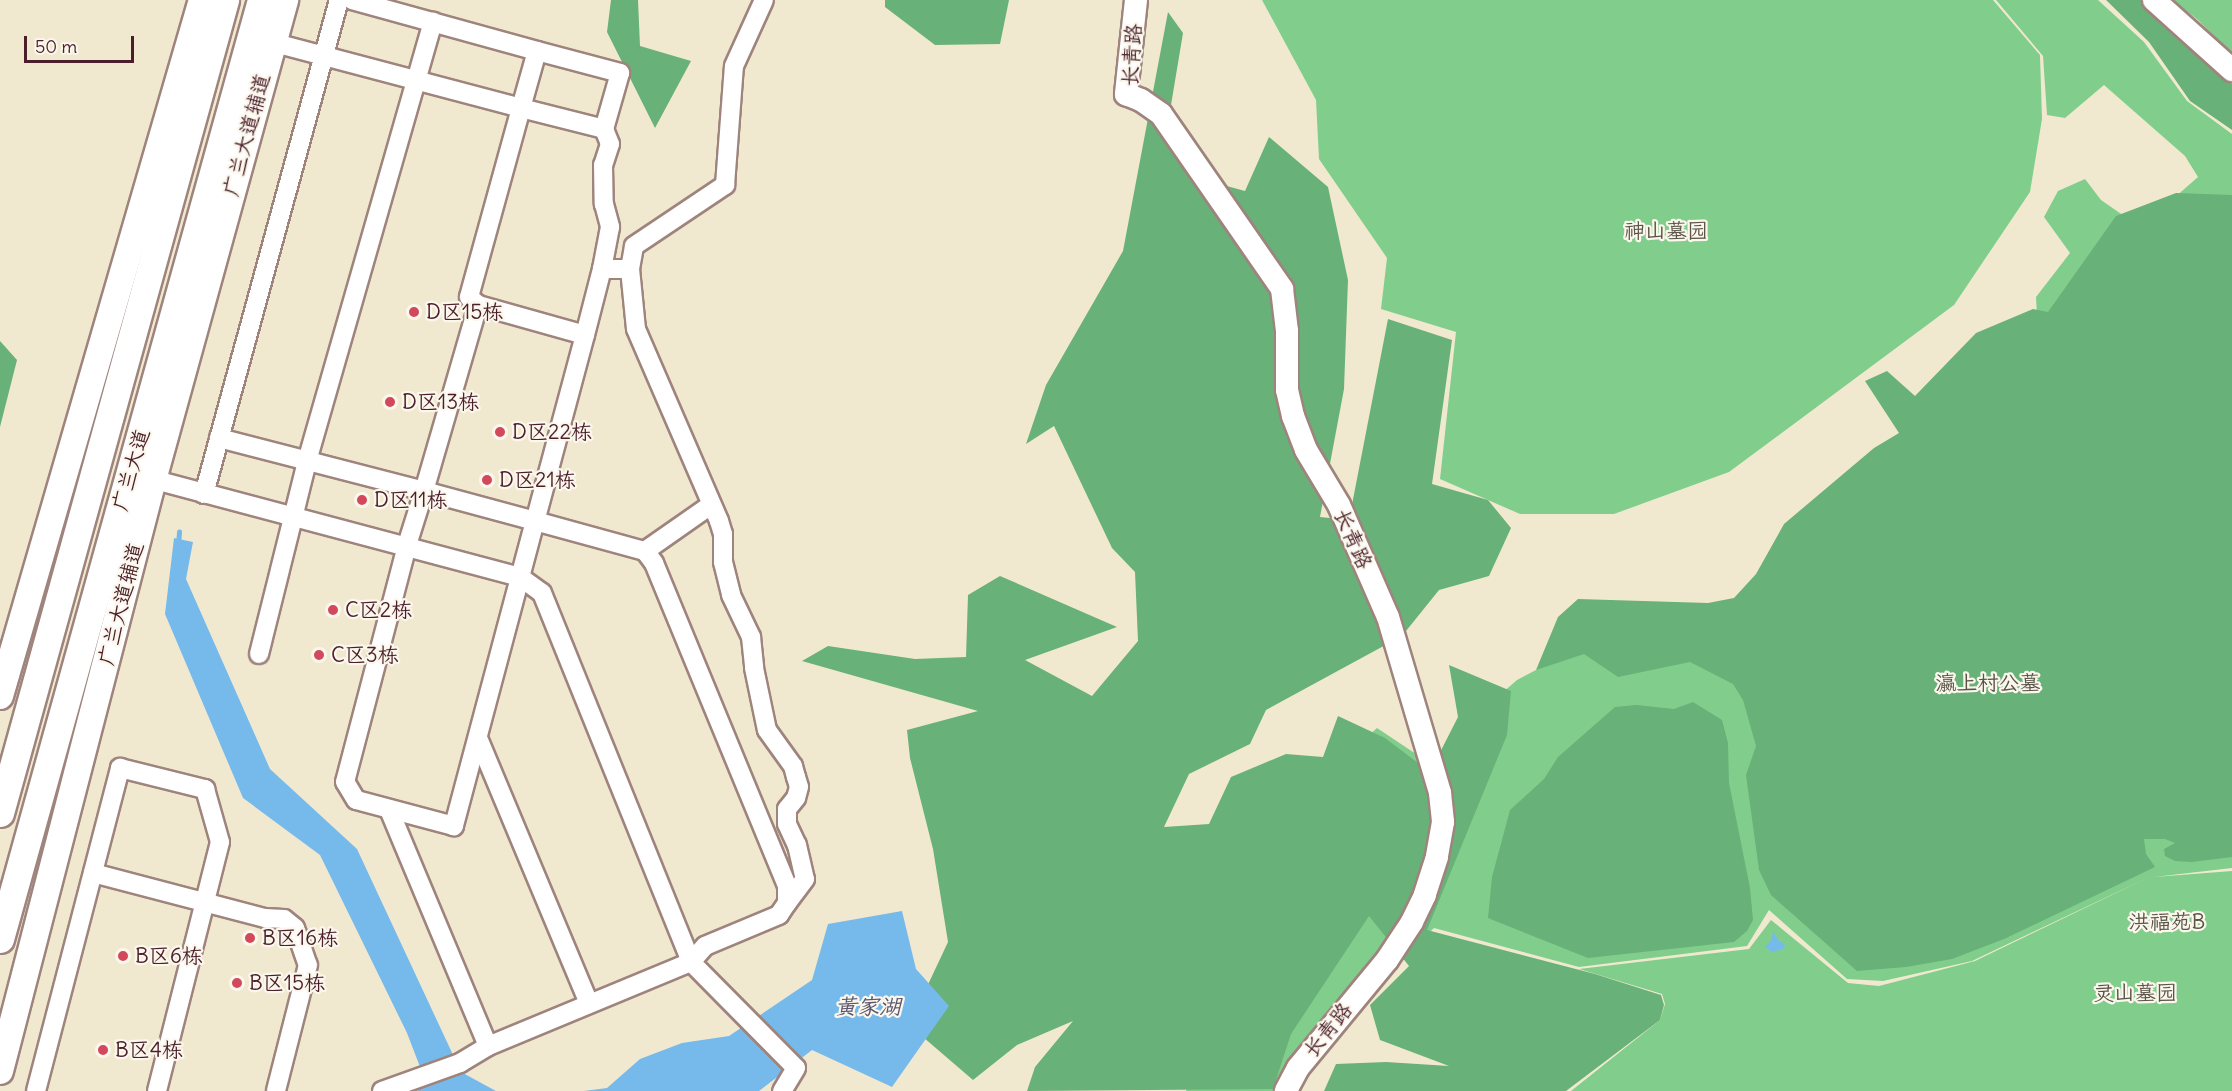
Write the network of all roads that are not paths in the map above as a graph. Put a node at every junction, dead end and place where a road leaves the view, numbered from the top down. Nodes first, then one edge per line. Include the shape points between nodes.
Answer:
1 (202, 0) edge
2 (225, 0) edge
3 (261, 0) edge
4 (285, 0) edge
5 (339, 0) edge
6 (352, 0) edge
7 (764, 0) edge
8 (1136, 0) edge
9 (2154, 0) edge
10 (433, 22) junction
11 (262, 40) junction
12 (537, 51) junction
13 (324, 56) junction
14 (2232, 69) edge
15 (417, 80) junction
16 (521, 108) junction
17 (604, 129) junction
18 (630, 269) junction
19 (602, 270) junction
20 (478, 305) junction
21 (585, 335) junction
22 (219, 438) junction
23 (307, 461) junction
24 (141, 476) junction
25 (424, 491) junction
26 (204, 494) junction
27 (711, 505) junction
28 (293, 515) junction
29 (535, 521) junction
30 (407, 545) junction
31 (645, 551) junction
32 (520, 578) junction
33 (260, 654) dead end
34 (0, 696) edge
35 (478, 738) junction
36 (389, 809) junction
37 (0, 813) edge
38 (93, 873) junction
39 (205, 902) junction
40 (787, 903) junction
41 (0, 939) edge
42 (691, 962) junction
43 (589, 1004) junction
44 (488, 1046) junction
45 (0, 1071) edge
46 (36, 1091) edge
47 (156, 1091) edge
48 (276, 1091) edge
49 (382, 1091) edge
50 (782, 1091) edge
51 (1286, 1091) edge

1 - 34 main road
2 - 37 main road, 广兰大道
3 - 11 main road, 广兰大道
4 - 11 main road
5 - 13 street
6 - 10 street
7 - 18 street via 734,66 725,185 634,246
8 - 51 street, 长青路 via 1126,94 1161,114 1282,289 1287,390 1293,416 1306,450 1339,505 1388,617 1440,793 1443,822 1437,857 1412,922 1387,960 1298,1068
9 - 14 street
10 - 12 street
10 - 15 street
11 - 13 street
11 - 24 main road, 广兰大道
12 - 16 street
12 - 17 street via 620,73
13 - 15 street
13 - 22 street
15 - 16 street
15 - 23 street
16 - 17 street
16 - 20 street via 469,297
17 - 19 street via 610,144 603,165 604,204 610,228
18 - 19 street
18 - 27 street via 636,329
19 - 21 street
20 - 21 street
20 - 25 street
21 - 29 street
22 - 23 street
22 - 26 street
23 - 25 street
23 - 28 street
24 - 26 street
24 - 41 main road, 广兰大道
24 - 45 main road, 广兰大道辅道
25 - 29 street
25 - 30 street
26 - 28 street
27 - 31 street
27 - 40 street via 723,534 723,562 731,595 751,637 766,730 793,766 799,787 786,815 805,879
28 - 30 street
28 - 33 street
29 - 31 street
29 - 32 street
30 - 32 street
30 - 36 street via 345,782 356,800
31 - 40 street via 654,563 787,885
32 - 35 street
32 - 42 street via 542,593
35 - 36 street via 454,826
35 - 43 street
36 - 44 street
38 - 39 street
38 - 39 street via 120,768 205,789 220,842
38 - 46 street
39 - 47 street
39 - 48 street via 265,918 284,919 295,928 308,965
40 - 42 street via 778,915 705,946
42 - 43 street
42 - 50 street via 796,1068
43 - 44 street
44 - 49 street via 460,1063

